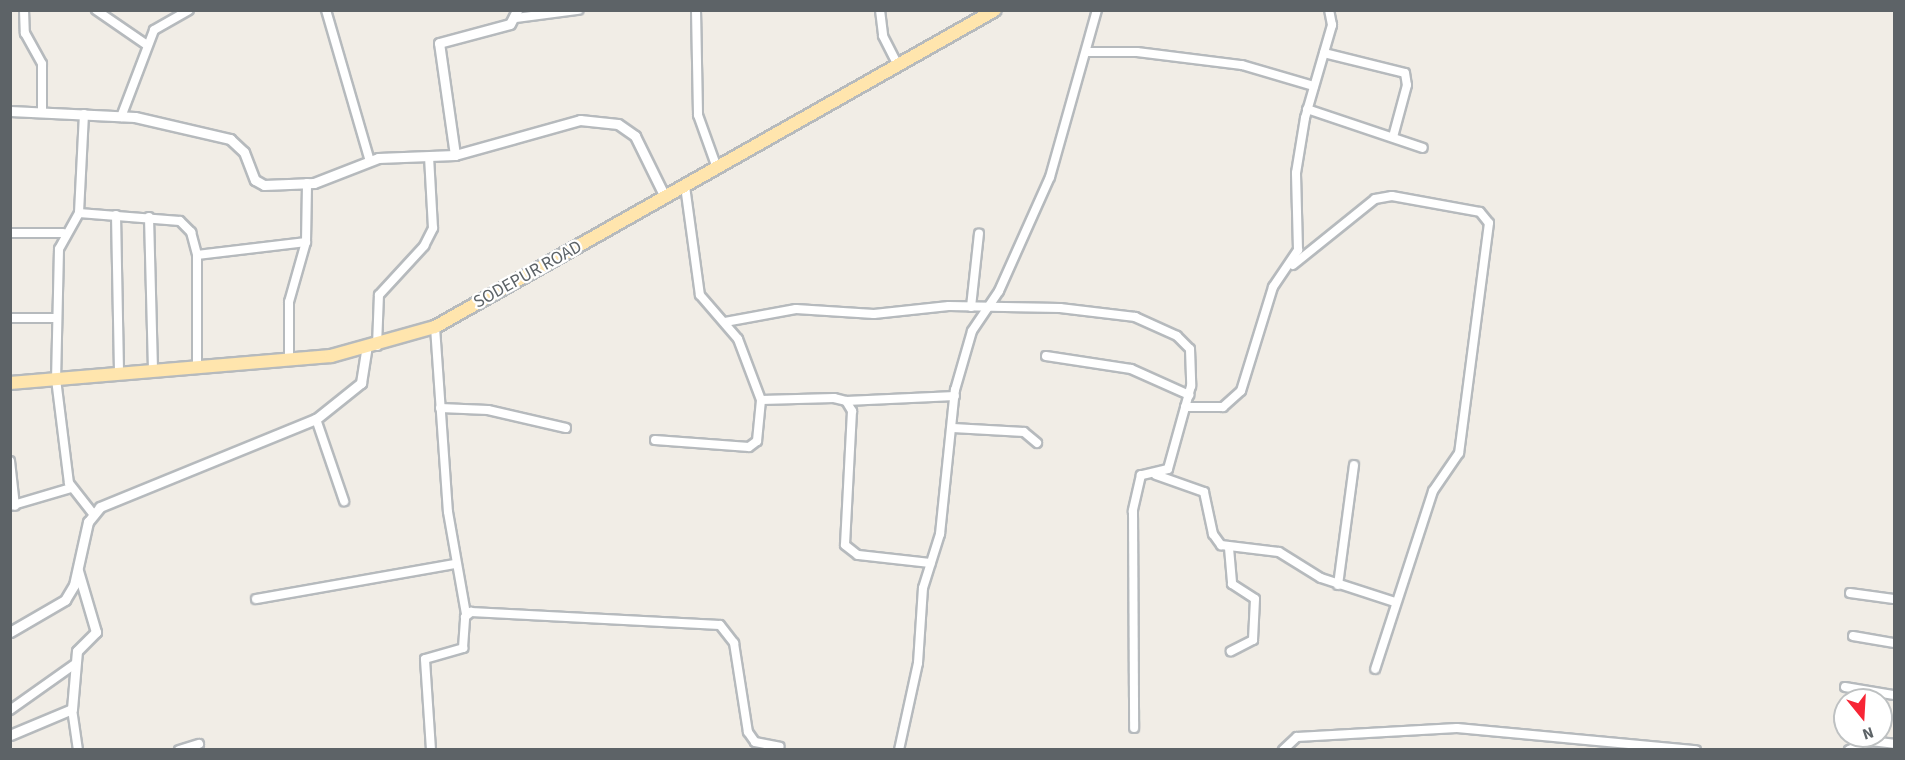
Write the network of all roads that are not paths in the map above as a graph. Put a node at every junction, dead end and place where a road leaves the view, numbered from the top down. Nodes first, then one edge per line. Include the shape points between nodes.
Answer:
1 (24, 10) edge
2 (96, 10) edge
3 (189, 10) edge
4 (326, 10) edge
5 (578, 10) edge
6 (696, 10) edge
7 (880, 10) edge
8 (995, 10) edge
9 (1097, 10) edge
10 (1329, 10) edge
11 (517, 14) edge
12 (147, 45) junction
13 (1087, 52) junction
14 (1324, 53) junction
15 (898, 65) junction
16 (1314, 86) junction
17 (1307, 109) junction
18 (10, 111) edge
19 (42, 112) junction
20 (84, 114) junction
21 (122, 117) junction
22 (1393, 137) junction
23 (1422, 148) dead end
24 (455, 155) junction
25 (429, 157) junction
26 (370, 161) junction
27 (717, 168) junction
28 (307, 183) junction
29 (685, 186) junction
30 (665, 197) junction
31 (79, 213) junction
32 (116, 215) junction
33 (149, 217) junction
34 (10, 233) edge
35 (63, 233) junction
36 (979, 233) dead end
37 (306, 242) junction
38 (197, 255) junction
39 (1293, 264) junction
40 (971, 307) junction
41 (987, 307) junction
42 (10, 318) edge
43 (56, 318) junction
44 (725, 322) junction
45 (435, 327) junction
46 (372, 348) junction
47 (1047, 356) dead end
48 (289, 359) junction
49 (197, 367) junction
50 (153, 370) junction
51 (119, 373) junction
52 (56, 379) junction
53 (10, 382) edge
54 (1189, 395) junction
55 (955, 396) junction
56 (761, 400) junction
57 (846, 401) junction
58 (1185, 407) junction
59 (440, 408) junction
60 (316, 419) junction
61 (566, 428) dead end
62 (953, 428) junction
63 (655, 440) dead end
64 (1037, 443) dead end
65 (10, 461) edge
66 (1354, 465) dead end
67 (1156, 475) junction
68 (71, 488) junction
69 (344, 501) dead end
70 (13, 506) edge
71 (94, 515) junction
72 (1229, 548) junction
73 (931, 563) junction
74 (455, 564) junction
75 (78, 571) junction
76 (1338, 585) junction
77 (1850, 593) dead end
78 (256, 599) dead end
79 (1894, 599) edge
80 (1395, 602) junction
81 (466, 614) junction
82 (10, 632) edge
83 (1853, 636) dead end
84 (1894, 643) edge
85 (1231, 651) dead end
86 (75, 664) junction
87 (1375, 669) dead end
88 (1845, 687) dead end
89 (1894, 695) edge
90 (72, 709) junction
91 (10, 710) edge
92 (1134, 728) dead end
93 (10, 735) edge
94 (199, 744) dead end
95 (1894, 744) edge
96 (780, 747) dead end
97 (78, 750) edge
98 (180, 750) edge
99 (431, 750) edge
100 (899, 750) edge
101 (1283, 750) edge
102 (1696, 750) edge
103 (1849, 750) edge

1 - 19 street via 25,33 42,64
2 - 12 street
3 - 12 street via 172,23 160,24
4 - 26 street
5 - 11 street
6 - 27 street via 698,115
7 - 15 street via 883,36
8 - 15 main road, SODEPUR ROAD
9 - 13 street
10 - 14 street via 1332,25
11 - 24 street via 439,43
12 - 21 street
13 - 16 street via 1137,52 1242,65
13 - 41 street via 1050,177 999,291
14 - 16 street
14 - 22 street via 1405,73 1407,85
15 - 27 main road, SODEPUR ROAD
16 - 17 street
17 - 22 street
17 - 39 street via 1296,173 1298,250
18 - 19 street
19 - 20 street
20 - 21 street
20 - 31 street
21 - 28 street via 230,139 244,152 255,180 264,185
22 - 23 street
24 - 25 street
24 - 30 street via 580,120 618,124 635,136
25 - 26 street via 404,154
25 - 46 street via 433,228 424,246 379,295
26 - 28 street
27 - 29 main road, SODEPUR ROAD
28 - 37 street
29 - 30 main road, SODEPUR ROAD
29 - 44 street via 700,295
30 - 45 main road, SODEPUR ROAD
31 - 32 street
31 - 35 street
32 - 33 street
32 - 51 street
33 - 38 street via 187,224
33 - 50 street
34 - 35 street
35 - 43 street
36 - 40 street
37 - 38 street
37 - 48 street via 289,302
38 - 49 street
39 - 58 street via 1273,287 1241,391 1223,407
39 - 80 street via 1375,199 1392,196 1480,212 1488,222 1459,453 1432,491
40 - 41 street
40 - 44 street via 874,314 796,309
41 - 54 street via 1060,308 1135,317 1177,336 1190,349
41 - 55 street via 972,331
42 - 43 street
43 - 52 street
44 - 56 street via 738,339
45 - 46 main road, SODEPUR ROAD
45 - 59 street
46 - 48 main road, SODEPUR ROAD
46 - 60 street via 361,383
47 - 54 street via 1131,369
48 - 49 main road, SODEPUR ROAD
49 - 50 main road, SODEPUR ROAD
50 - 51 main road, SODEPUR ROAD
51 - 52 main road, SODEPUR ROAD
52 - 53 main road, SODEPUR ROAD
52 - 68 street
54 - 58 street
55 - 57 street
55 - 62 street
56 - 57 street
56 - 63 street via 757,441 749,447
57 - 73 street via 853,426 845,545 858,555
58 - 67 street via 1168,469
59 - 61 street via 488,410
59 - 74 street
60 - 69 street
60 - 71 street via 199,464
62 - 64 street via 1024,432
62 - 73 street
65 - 70 street
66 - 76 street
67 - 72 street via 1204,492 1215,541
67 - 92 street via 1141,475 1133,511
68 - 70 street
68 - 71 street
71 - 75 street
72 - 76 street via 1279,552
72 - 85 street via 1232,584 1255,598 1253,640
73 - 100 street
74 - 78 street
74 - 81 street
75 - 82 street via 65,600
75 - 86 street via 96,632 77,651
76 - 80 street
77 - 79 street
80 - 87 street
81 - 96 street via 720,625 734,643 748,732 755,742
81 - 99 street via 465,647 428,657 423,665
83 - 84 street
86 - 90 street
86 - 91 street
88 - 89 street
90 - 93 street
90 - 97 street
94 - 98 street
95 - 103 street via 1871,741
101 - 102 street via 1297,737 1457,728

